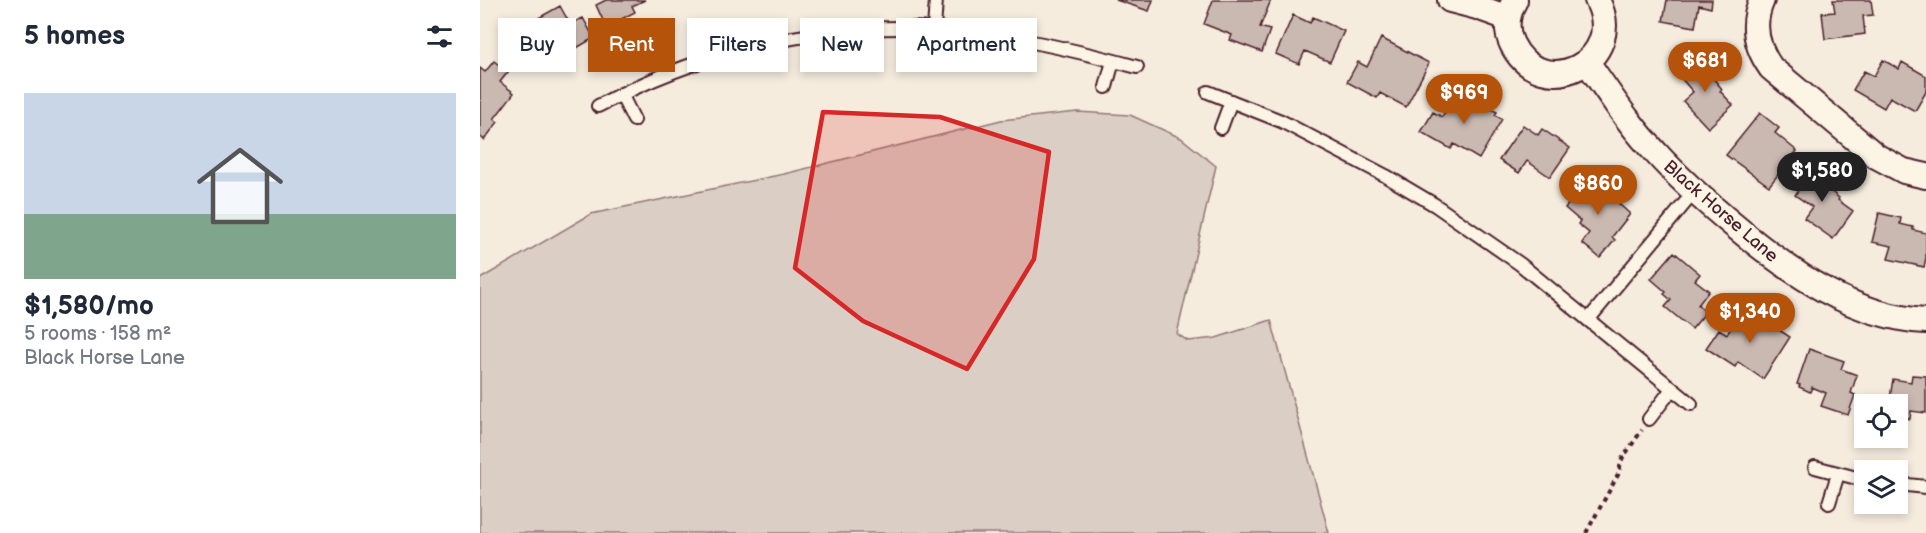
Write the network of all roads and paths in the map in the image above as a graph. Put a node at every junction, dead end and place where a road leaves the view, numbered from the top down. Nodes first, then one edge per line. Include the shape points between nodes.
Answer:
1 (936, 0) edge
2 (1450, 0) edge
3 (1598, 0) edge
4 (1762, 0) edge
5 (1511, 9) edge
6 (935, 18) edge
7 (896, 29) edge
8 (1037, 44) edge
9 (1113, 61) junction
10 (1587, 62) junction
11 (1137, 67) dead end
12 (1106, 87) dead end
13 (1208, 92) dead end
14 (621, 94) junction
15 (1231, 101) junction
16 (598, 106) dead end
17 (634, 120) dead end
18 (1221, 128) dead end
19 (1926, 176) edge
20 (1694, 192) junction
21 (1588, 320) junction
22 (1926, 321) edge
23 (1672, 389) junction
24 (1691, 404) dead end
25 (1649, 420) joint
26 (1815, 466) dead end
27 (1838, 474) junction
28 (1854, 478) edge
29 (1908, 485) edge
30 (1926, 487) edge
31 (1829, 503) dead end
32 (1586, 533) edge

1 - 6 lane
2 - 5 street
3 - 10 street via 1605,22 1604,34
4 - 19 street via 1755,21 1756,35 1759,49 1771,68 1876,156 1904,171
5 - 10 street via 1508,30 1515,51 1526,63 1554,73 1567,72
7 - 14 lane via 772,42 676,69
8 - 9 lane
9 - 11 lane
9 - 12 lane
10 - 20 street, Black Horse Lane via 1654,152
13 - 15 lane
14 - 16 lane
14 - 17 lane
15 - 18 lane
15 - 21 lane via 1281,120 1435,205 1520,264
20 - 21 lane
20 - 22 street, Black Horse Lane via 1805,280 1883,315
21 - 23 lane
23 - 24 lane
23 - 25 lane
25 - 32 path via 1622,459 1618,475
26 - 27 lane
27 - 28 lane
27 - 31 lane
29 - 30 lane

